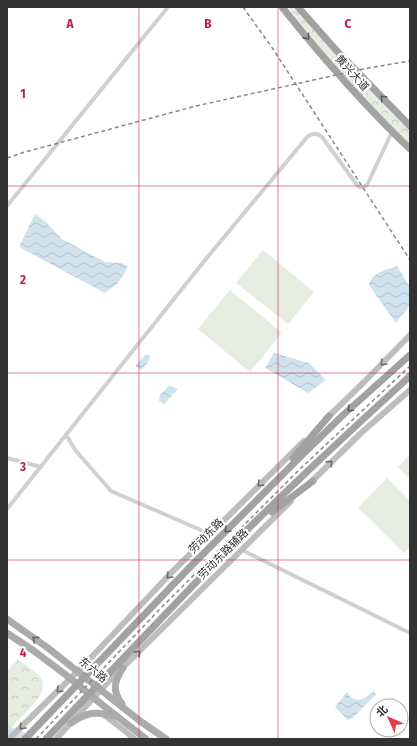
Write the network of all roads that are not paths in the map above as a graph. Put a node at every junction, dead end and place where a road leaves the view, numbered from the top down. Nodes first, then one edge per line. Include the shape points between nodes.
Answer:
1 (168, 7) edge
2 (282, 7) edge
3 (298, 7) edge
4 (410, 126) edge
5 (392, 132) junction
6 (410, 149) edge
7 (7, 206) edge
8 (410, 335) edge
9 (410, 355) edge
10 (410, 376) edge
11 (410, 390) edge
12 (329, 416) junction
13 (66, 435) junction
14 (7, 458) edge
15 (41, 467) junction
16 (312, 481) junction
17 (7, 509) edge
18 (244, 513) junction
19 (210, 534) junction
20 (242, 550) junction
21 (225, 553) junction
22 (7, 619) edge
23 (7, 633) edge
24 (410, 633) edge
25 (123, 668) junction
26 (78, 671) junction
27 (70, 678) junction
28 (101, 690) junction
29 (94, 698) junction
30 (127, 711) junction
31 (103, 714) junction
32 (120, 719) junction
33 (71, 723) junction
34 (10, 739) edge
35 (25, 739) edge
36 (46, 739) edge
37 (56, 739) edge
38 (135, 739) edge
39 (146, 739) edge
40 (166, 739) edge

1 - 7 street
2 -> 5 highway, 黄兴大道 via 317,50
4 -> 3 highway, 黄兴大道
5 - 6 highway, 黄兴大道
5 - 13 street via 365,187 357,185 320,135 308,136
8 -> 12 main road
9 -> 18 highway, 劳动东路 via 342,416
10 - 21 highway via 299,479
16 -> 11 main road, 劳动东路辅路 via 360,433
12 - 18 highway
12 -> 19 main road
13 - 15 street
13 - 19 street via 76,451 111,491
14 - 15 street
15 - 17 street
16 - 20 main road, 劳动东路辅路
16 - 21 highway via 276,508
18 -> 35 highway, 劳动东路
19 -> 26 main road
20 - 24 street
25 -> 20 main road, 劳动东路辅路
21 - 36 highway
26 -> 22 main road, 东六路
23 - 27 main road, 东六路
25 - 28 main road, 劳动东路辅路
25 - 30 main road via 115,688 120,702
26 - 27 main road
26 - 28 main road, 东六路
27 - 29 main road, 东六路
27 -> 34 main road
28 - 29 main road, 劳动东路辅路
28 - 30 main road, 东六路
29 - 32 main road, 东六路
29 - 33 main road, 劳动东路辅路
30 - 40 main road, 东六路
31 - 32 main road
31 - 33 main road via 87,714
31 - 38 main road
32 - 39 main road, 东六路
33 - 37 main road, 劳动东路辅路

